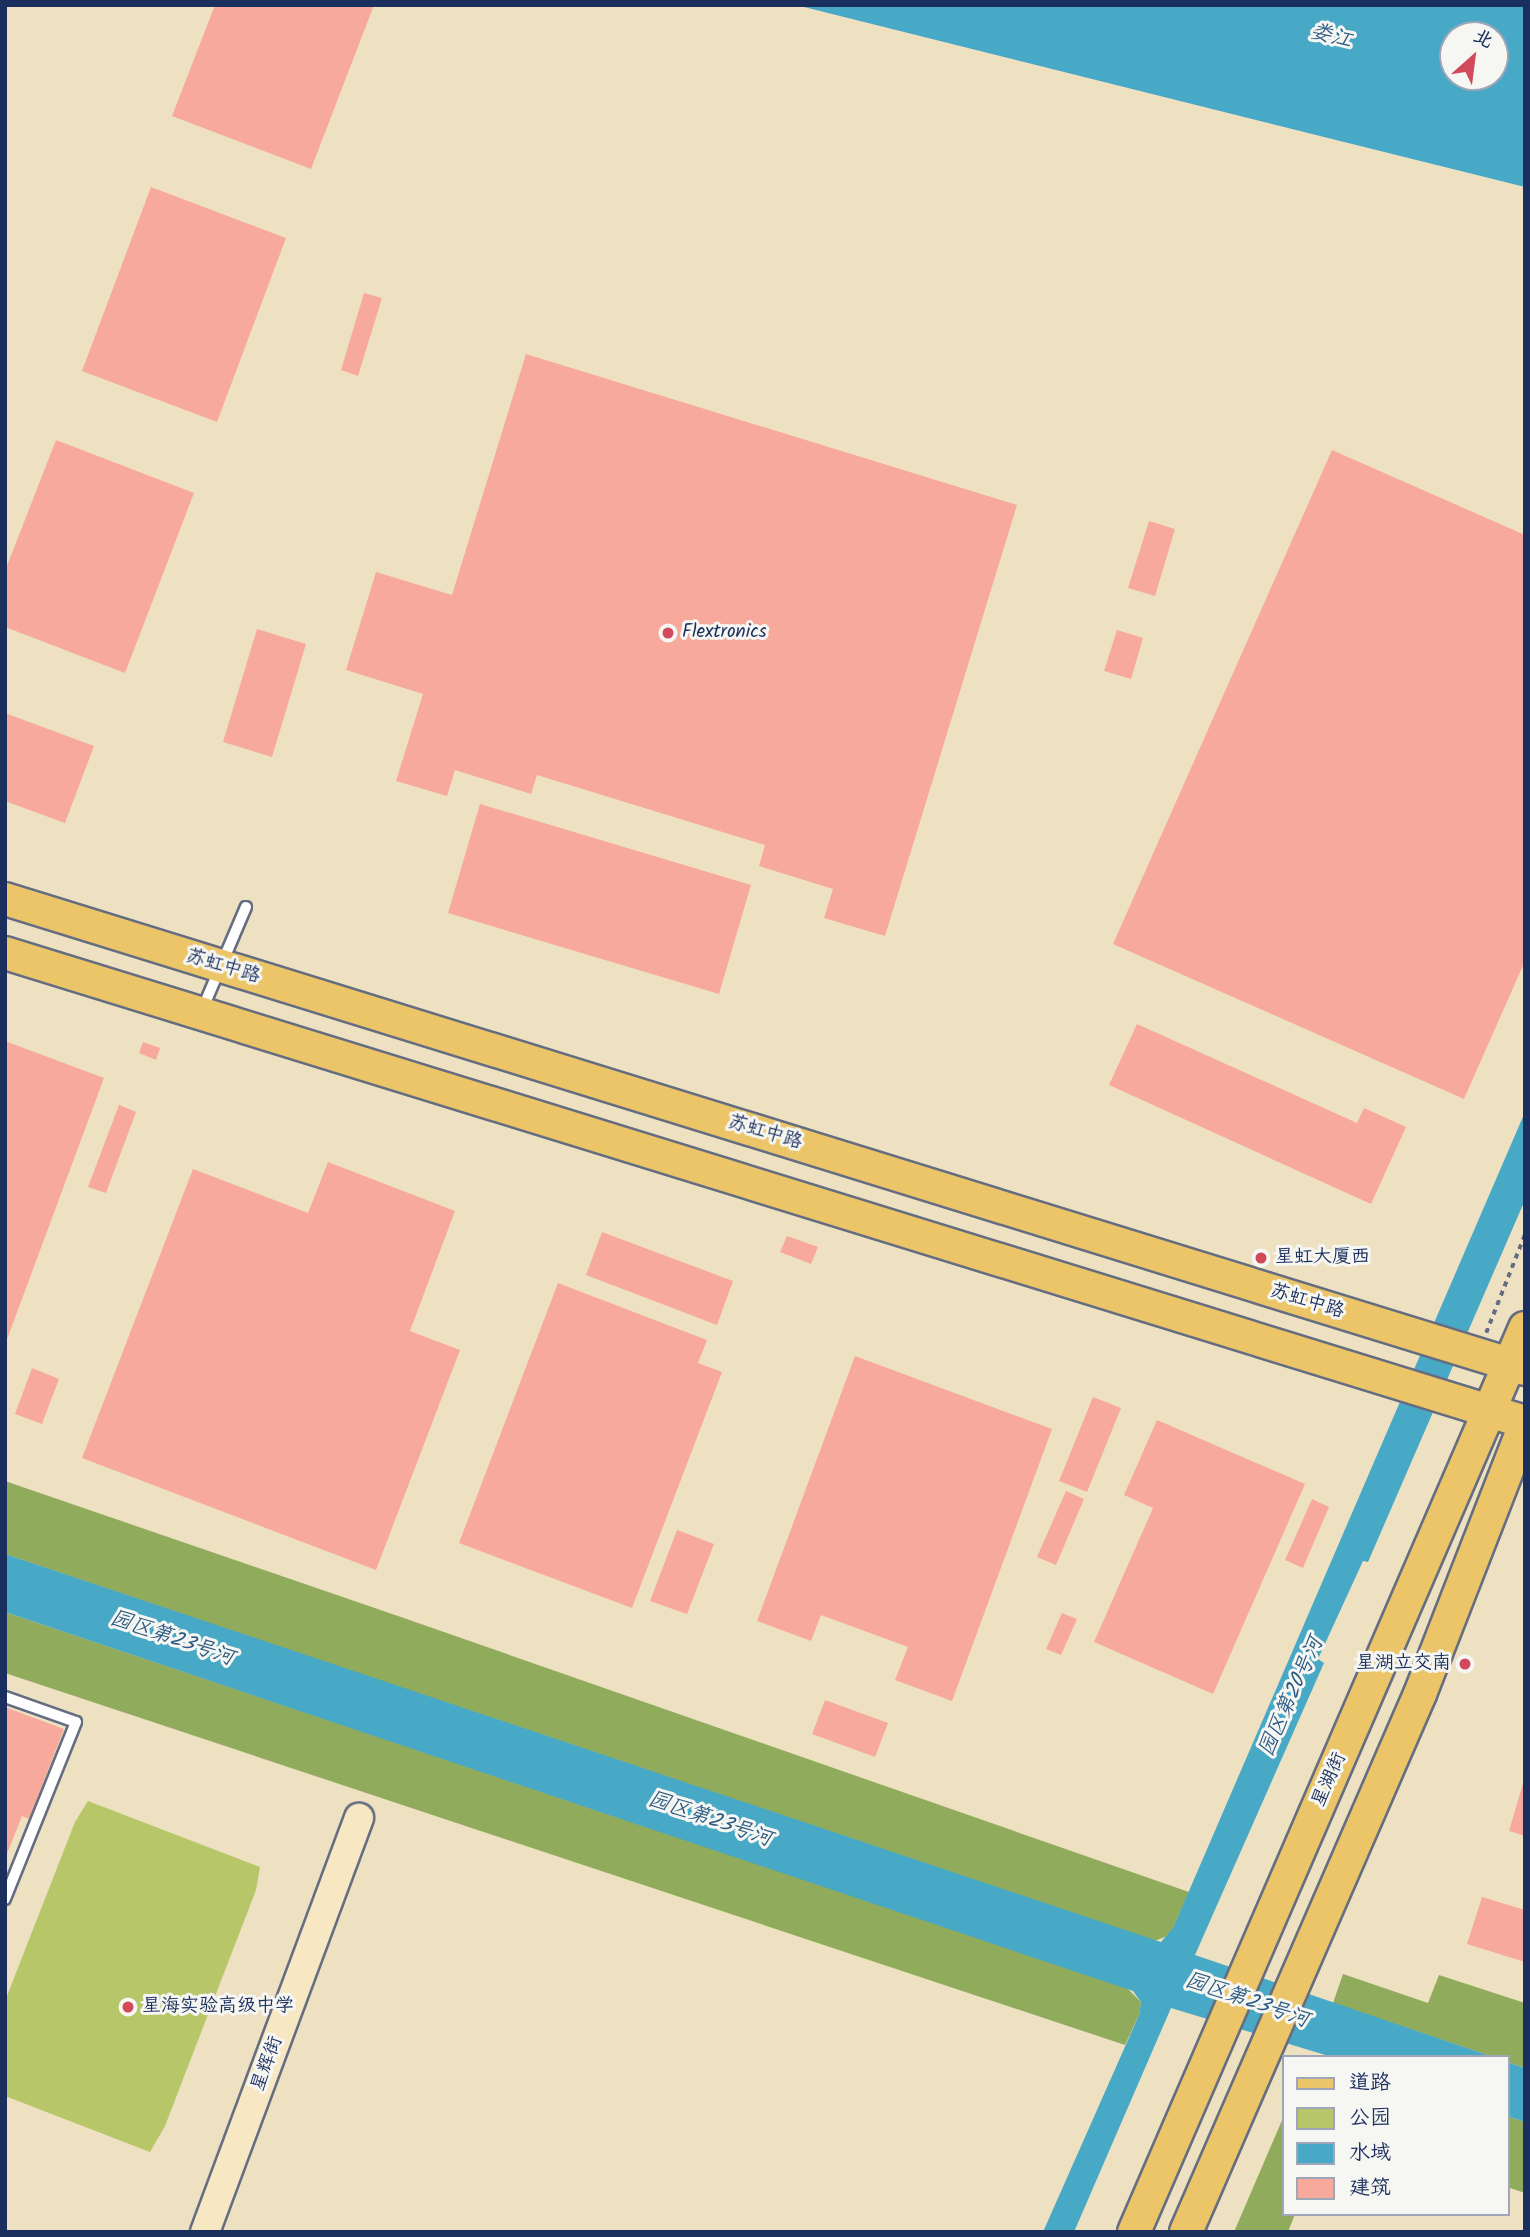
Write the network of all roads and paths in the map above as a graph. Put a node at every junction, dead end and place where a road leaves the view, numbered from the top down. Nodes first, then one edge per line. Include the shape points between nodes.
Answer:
1 (5, 899) edge
2 (246, 907) dead end
3 (5, 953) edge
4 (220, 966) junction
5 (201, 1013) junction
6 (1525, 1234) edge
7 (1525, 1328) edge
8 (1472, 1352) junction
9 (1517, 1367) edge
10 (1491, 1411) junction
11 (1525, 1424) edge
12 (5, 1697) edge
13 (359, 1818) dead end
14 (5, 1899) edge
15 (205, 2232) edge
16 (1133, 2232) edge
17 (1186, 2232) edge

1 - 4 main road, 苏虹中路
2 - 4 lane
3 - 5 main road
4 - 5 lane
4 - 8 main road, 苏虹中路
5 - 10 main road
6 - 8 path
7 - 9 main road, 星湖街
8 - 9 main road, 苏虹中路
9 - 10 main road, 星湖街
10 - 11 main road
10 - 16 main road, 星湖街
11 - 17 main road via 1420,1694
12 - 14 lane via 76,1722
13 - 15 street, 星辉街

